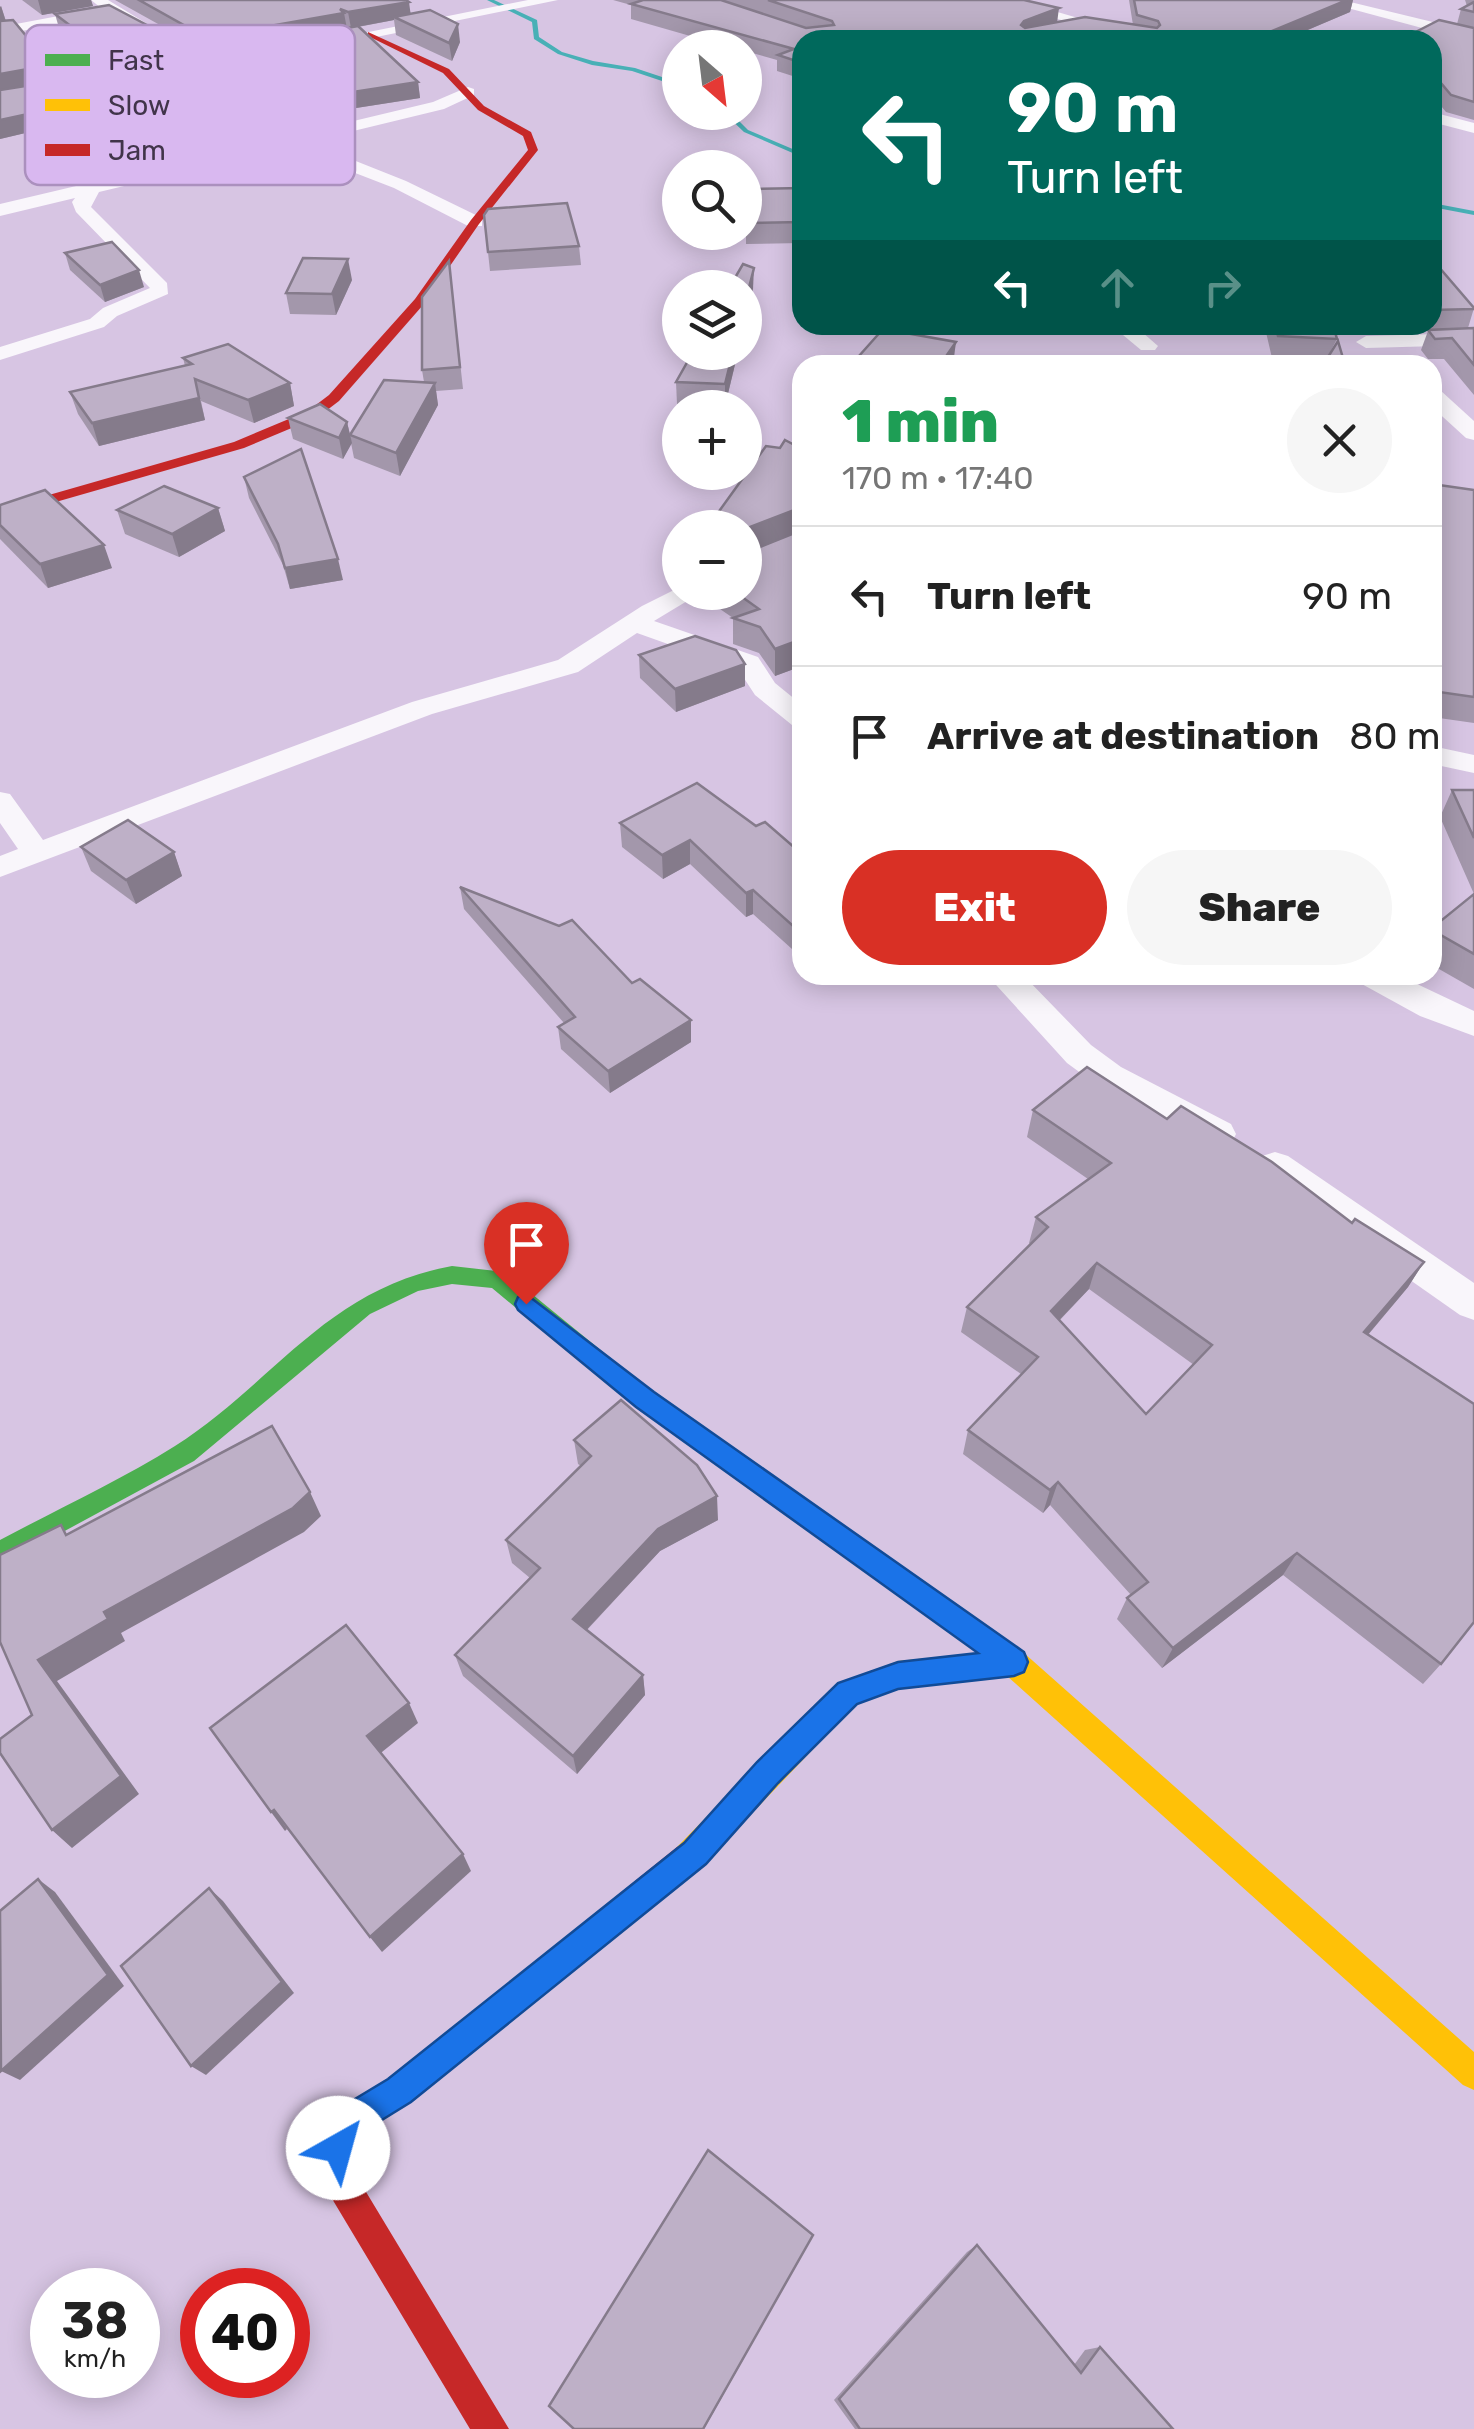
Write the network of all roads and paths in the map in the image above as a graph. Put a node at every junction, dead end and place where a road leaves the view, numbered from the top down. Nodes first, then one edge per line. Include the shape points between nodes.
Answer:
1 (98, 0) edge
2 (551, 0) edge
3 (1000, 0) edge
4 (1326, 0) edge
5 (115, 10) junction
6 (1086, 24) junction
7 (33, 25) edge
8 (142, 25) edge
9 (25, 26) edge
10 (1064, 30) edge
11 (1108, 30) edge
12 (0, 31) edge
13 (1452, 31) junction
14 (372, 34) junction
15 (1442, 34) edge
16 (1474, 36) edge
17 (355, 37) edge
18 (468, 92) junction
19 (25, 96) edge
20 (0, 100) edge
21 (1442, 120) edge
22 (355, 127) edge
23 (1474, 128) edge
24 (355, 167) edge
25 (113, 185) edge
26 (92, 190) junction
27 (0, 210) edge
28 (475, 222) junction
29 (1134, 335) edge
30 (1357, 335) edge
31 (1474, 339) edge
32 (1366, 342) junction
33 (1148, 346) dead end
34 (0, 354) edge
35 (1382, 355) edge
36 (1442, 405) edge
37 (1474, 433) edge
38 (0, 514) edge
39 (662, 609) edge
40 (638, 624) junction
41 (792, 710) edge
42 (1442, 758) edge
43 (1474, 764) edge
44 (0, 802) edge
45 (36, 853) junction
46 (0, 867) edge
47 (1013, 985) edge
48 (1390, 985) edge
49 (1474, 1024) edge
50 (1474, 1304) edge
51 (0, 1554) edge
52 (1014, 1662) junction
53 (1474, 2074) edge
54 (491, 2429) edge

1 - 5 street
2 - 14 street
3 - 6 street
4 - 13 street
5 - 7 street
5 - 8 street
6 - 10 street
6 - 11 street
9 - 12 street
13 - 15 street
13 - 16 street
14 - 17 street
14 - 18 street via 446,72
18 - 22 street
18 - 28 street via 481,108 522,128 534,150
19 - 20 street
21 - 23 street
24 - 28 street
25 - 26 street
26 - 27 street
26 - 34 street via 82,208 160,288 158,294 97,323
28 - 38 street via 419,302 313,414 239,445
29 - 33 street
30 - 32 street
31 - 32 street
32 - 35 street
36 - 37 street
39 - 40 street
40 - 41 street via 748,663 765,689
40 - 45 street via 568,666 422,708
42 - 43 street
44 - 45 street
45 - 46 street
47 - 50 street via 1109,1076 1274,1166
48 - 49 street
51 - 52 street via 184,1453 362,1308 414,1282 467,1276 497,1280 645,1400
52 - 53 street
52 - 54 street via 898,1675 848,1693 695,1853 400,2090 342,2126 334,2170

